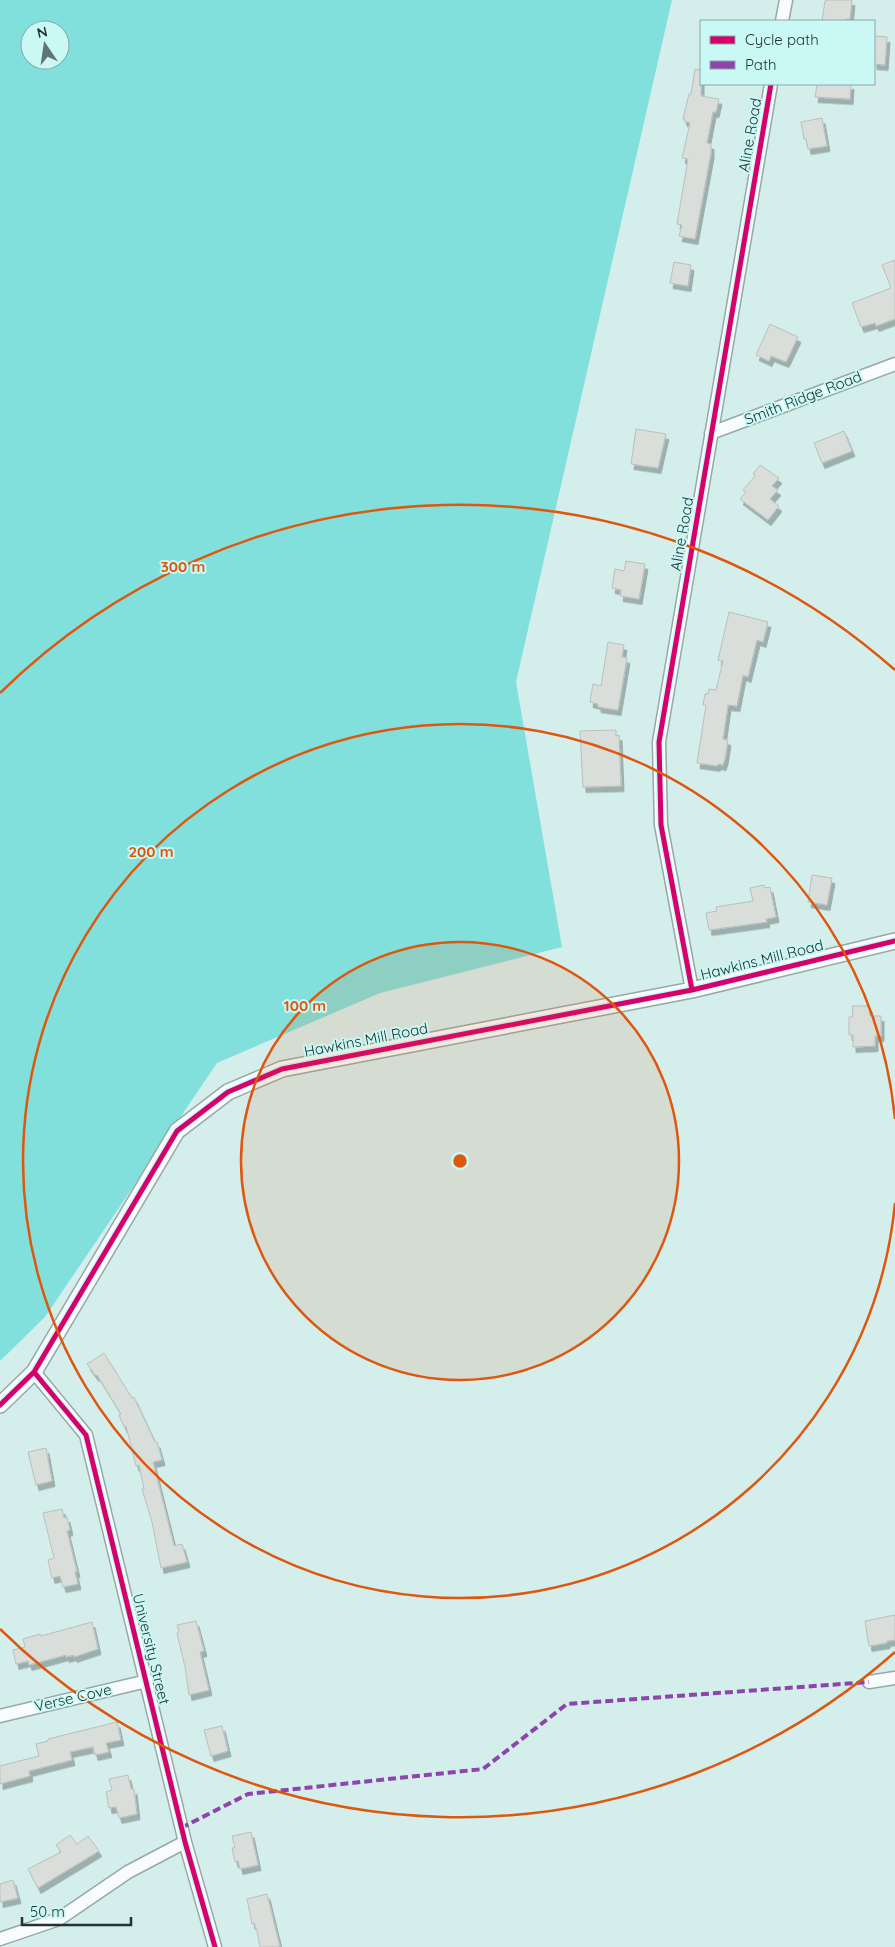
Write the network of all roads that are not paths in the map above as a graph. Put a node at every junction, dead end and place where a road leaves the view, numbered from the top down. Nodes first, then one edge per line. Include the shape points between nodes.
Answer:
1 (786, 0) edge
2 (782, 20) edge
3 (772, 85) edge
4 (895, 364) edge
5 (711, 433) junction
6 (895, 940) edge
7 (692, 990) junction
8 (34, 1372) junction
9 (0, 1405) edge
10 (895, 1678) edge
11 (147, 1681) junction
12 (869, 1682) dead end
13 (0, 1716) edge
14 (185, 1842) junction
15 (0, 1939) edge
16 (215, 1947) edge

1 - 2 street
3 - 5 street, Aline Road
4 - 5 street, Smith Ridge Road
5 - 7 street, Aline Road via 659,742 661,825
6 - 7 street, Hawkins Mill Road
7 - 8 street, Hawkins Mill Road via 282,1070 228,1092 177,1131
8 - 9 street, Hawkins Mill Road
8 - 11 street, University Street via 86,1434
10 - 12 street
11 - 13 street, Verse Cove
11 - 14 street, University Street
14 - 15 street via 128,1872 60,1919
14 - 16 street, University Street

